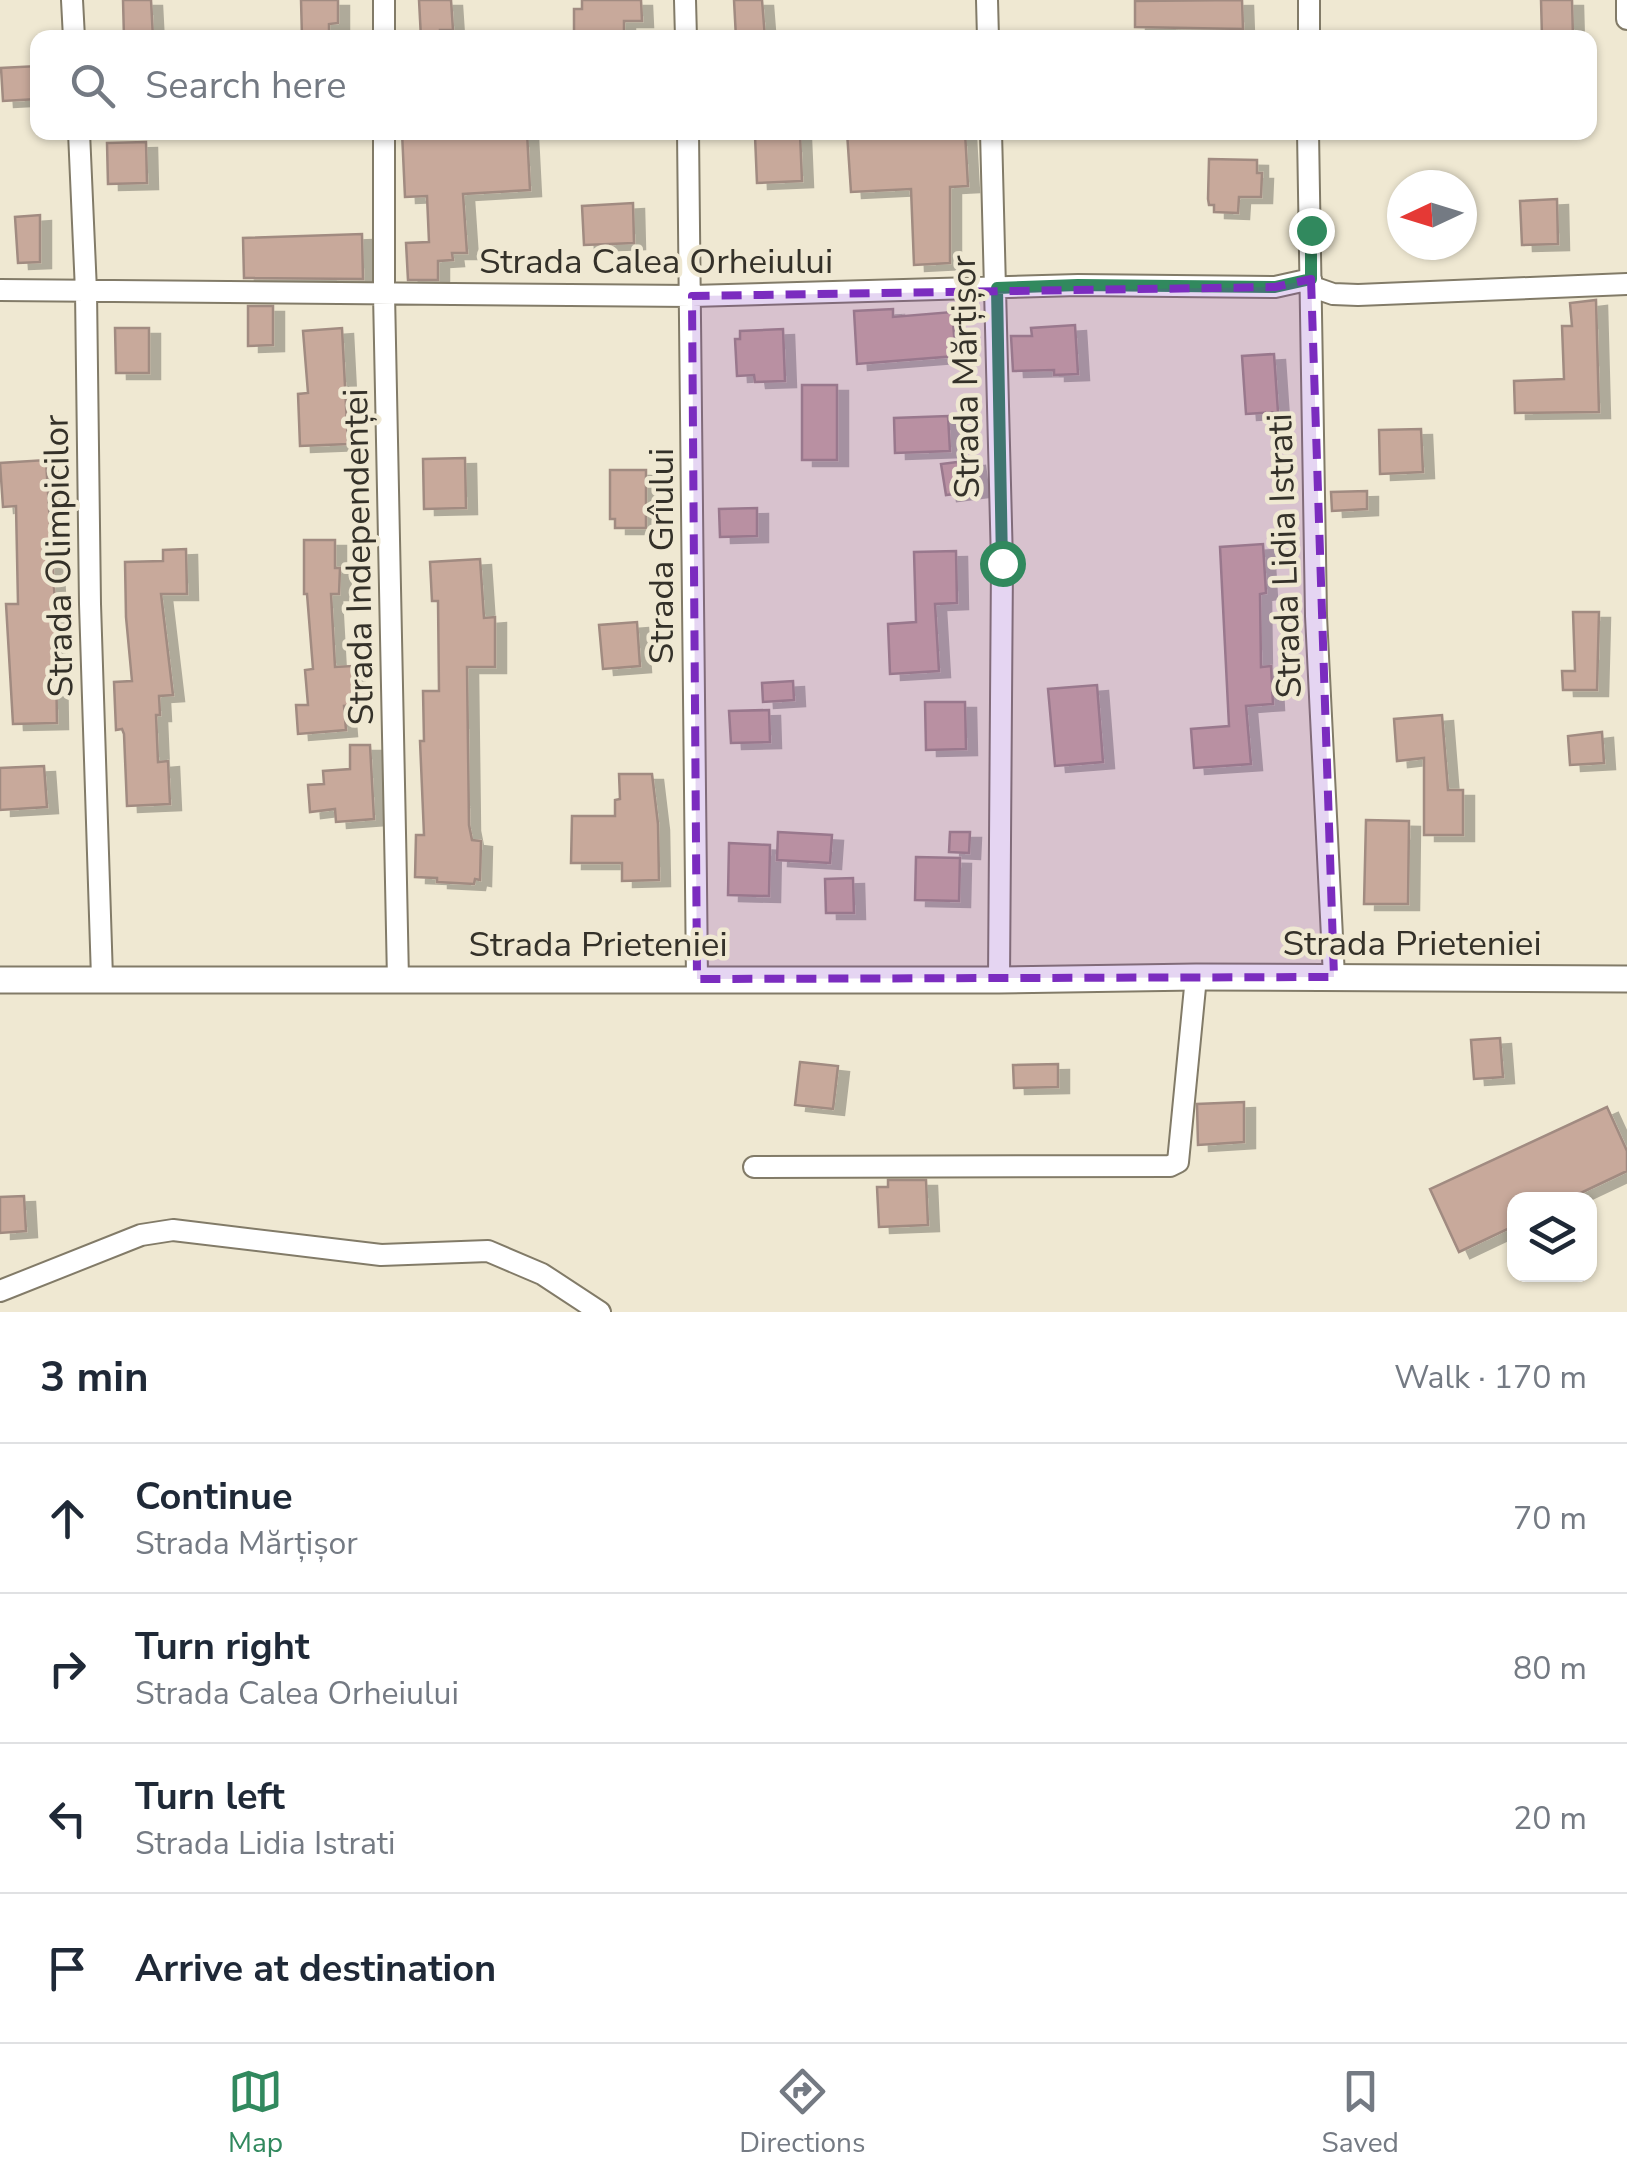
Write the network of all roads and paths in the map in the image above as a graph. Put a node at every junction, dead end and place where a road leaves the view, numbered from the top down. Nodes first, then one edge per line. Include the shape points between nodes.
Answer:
1 (72, 0) edge
2 (384, 0) edge
3 (685, 0) edge
4 (987, 0) edge
5 (1310, 0) edge
6 (1626, 0) edge
7 (1627, 19) edge
8 (74, 30) edge
9 (384, 30) edge
10 (686, 30) edge
11 (988, 30) edge
12 (1309, 30) edge
13 (79, 140) edge
14 (384, 140) edge
15 (688, 140) edge
16 (992, 140) edge
17 (1308, 140) edge
18 (1311, 282) junction
19 (1627, 284) edge
20 (997, 288) junction
21 (0, 290) edge
22 (86, 291) junction
23 (384, 294) junction
24 (692, 296) junction
25 (1196, 977) junction
26 (1334, 977) junction
27 (102, 978) junction
28 (697, 979) junction
29 (0, 980) edge
30 (398, 980) junction
31 (999, 980) junction
32 (1627, 980) edge
33 (754, 1167) dead end
34 (0, 1290) edge
35 (600, 1312) edge

1 - 8 street
2 - 9 street
3 - 10 street
4 - 11 street
5 - 12 street
6 - 7 street
13 - 22 street, Strada Olimpicilor
14 - 23 street, Strada Independenței
15 - 24 street, Strada Grîului
16 - 20 street, Strada Mărțișor
17 - 18 street, Strada Lidia Istrati
18 - 19 street, Strada Calea Orheiului via 1333,294 1358,295
18 - 20 street, Strada Calea Orheiului
18 - 26 street, Strada Lidia Istrati via 1316,616
20 - 24 street, Strada Calea Orheiului
20 - 31 street, Strada Mărțișor
21 - 22 street, Strada Calea Orheiului
22 - 23 street, Strada Calea Orheiului
22 - 27 street, Strada Olimpicilor
23 - 24 street, Strada Calea Orheiului
23 - 30 street, Strada Independenței
24 - 28 street, Strada Grîului
25 - 26 street, Strada Prieteniei
25 - 31 street, Strada Prieteniei
25 - 33 street via 1178,1162 1170,1166
26 - 32 street, Strada Prieteniei
27 - 29 street, Strada Prieteniei
27 - 30 street, Strada Prieteniei
28 - 30 street, Strada Prieteniei
28 - 31 street, Strada Prieteniei
34 - 35 street via 141,1235 173,1230 381,1255 488,1251 542,1274

